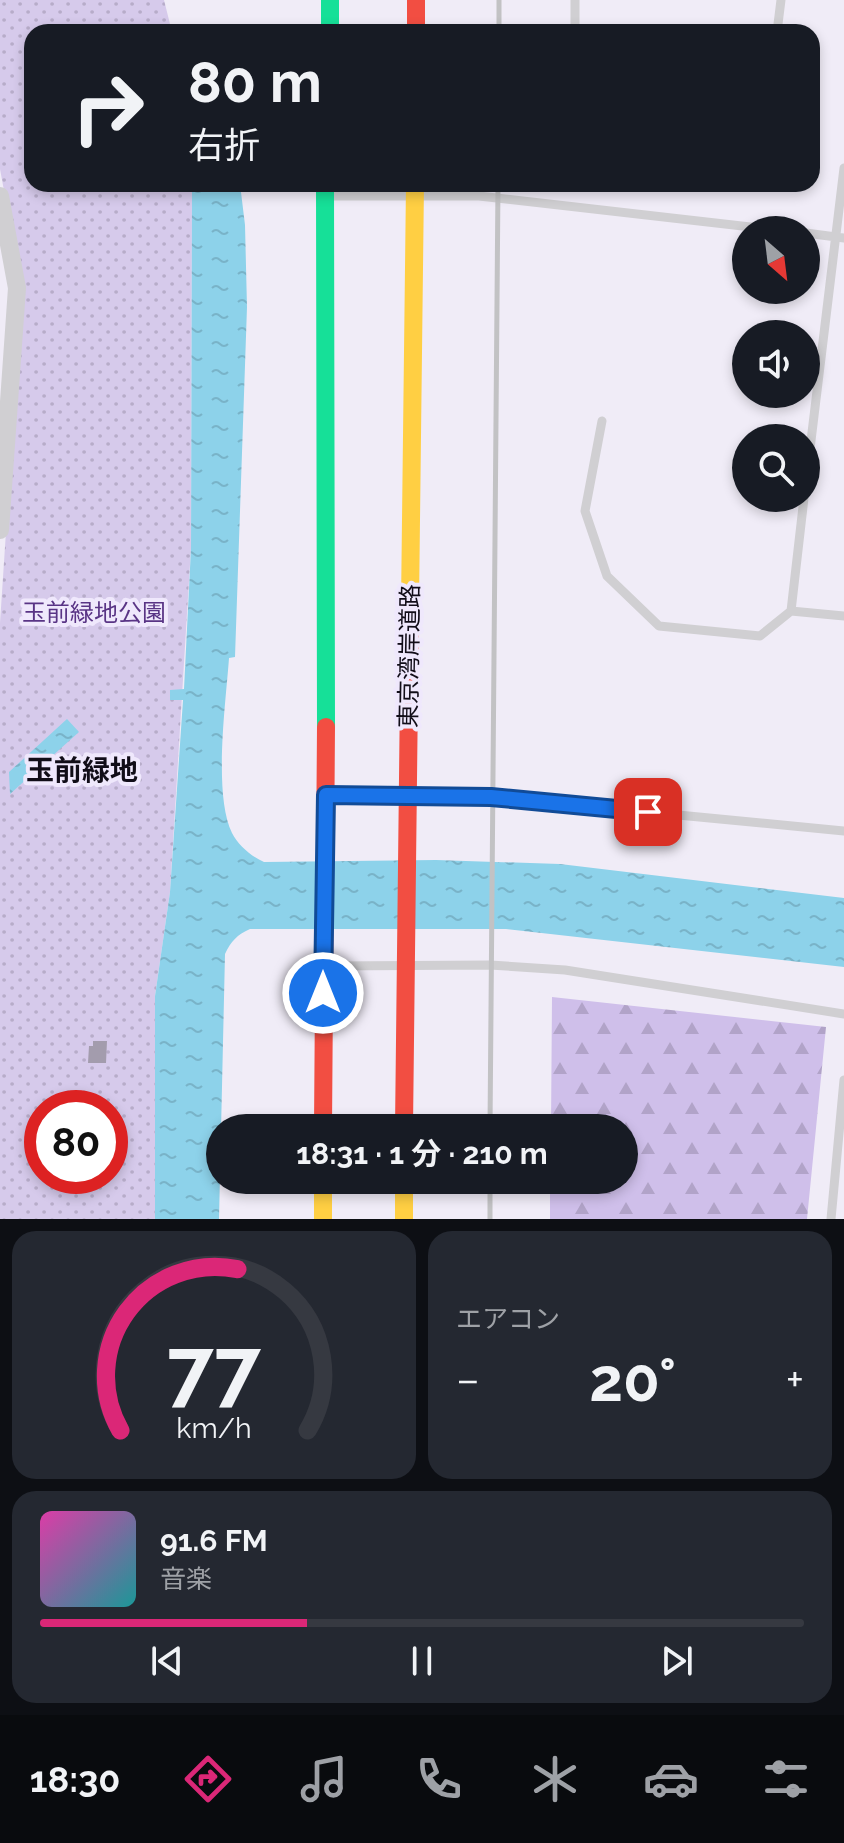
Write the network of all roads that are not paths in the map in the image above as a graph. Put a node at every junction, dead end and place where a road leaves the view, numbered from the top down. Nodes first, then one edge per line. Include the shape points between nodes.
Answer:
1 (330, 0) edge
2 (416, 0) edge
3 (575, 0) edge
4 (781, 0) edge
5 (330, 24) edge
6 (416, 24) edge
7 (575, 24) edge
8 (778, 24) edge
9 (844, 168) edge
10 (325, 192) edge
11 (415, 192) edge
12 (445, 192) edge
13 (0, 196) edge
14 (732, 225) edge
15 (820, 235) edge
16 (840, 237) edge
17 (8, 287) edge
18 (602, 421) dead end
19 (814, 424) edge
20 (802, 512) edge
21 (0, 530) edge
22 (791, 611) junction
23 (844, 616) edge
24 (326, 795) junction
25 (408, 796) junction
26 (844, 831) edge
27 (323, 966) junction
28 (404, 967) junction
29 (844, 1014) edge
30 (844, 1080) edge
31 (323, 1114) edge
32 (404, 1114) edge
33 (323, 1194) edge
34 (404, 1194) edge
35 (323, 1219) edge
36 (404, 1219) edge
37 (831, 1219) edge

1 - 5 highway
2 - 6 highway
3 - 7 lane
4 - 8 lane
9 - 16 lane
10 - 24 highway
11 - 25 highway, 東京湾岸道路
12 - 14 lane
13 - 17 street
15 - 16 lane
16 - 19 lane
17 - 21 street
18 - 22 lane via 585,511 607,576 659,626 760,636
20 - 22 lane
22 - 23 lane
24 - 25 lane
24 - 27 highway
25 - 26 lane via 491,797
25 - 28 highway, 東京湾岸道路
27 - 28 lane
27 - 31 highway
28 - 29 lane via 565,970
28 - 32 highway, 東京湾岸道路
30 - 37 lane
33 - 35 highway
34 - 36 highway

